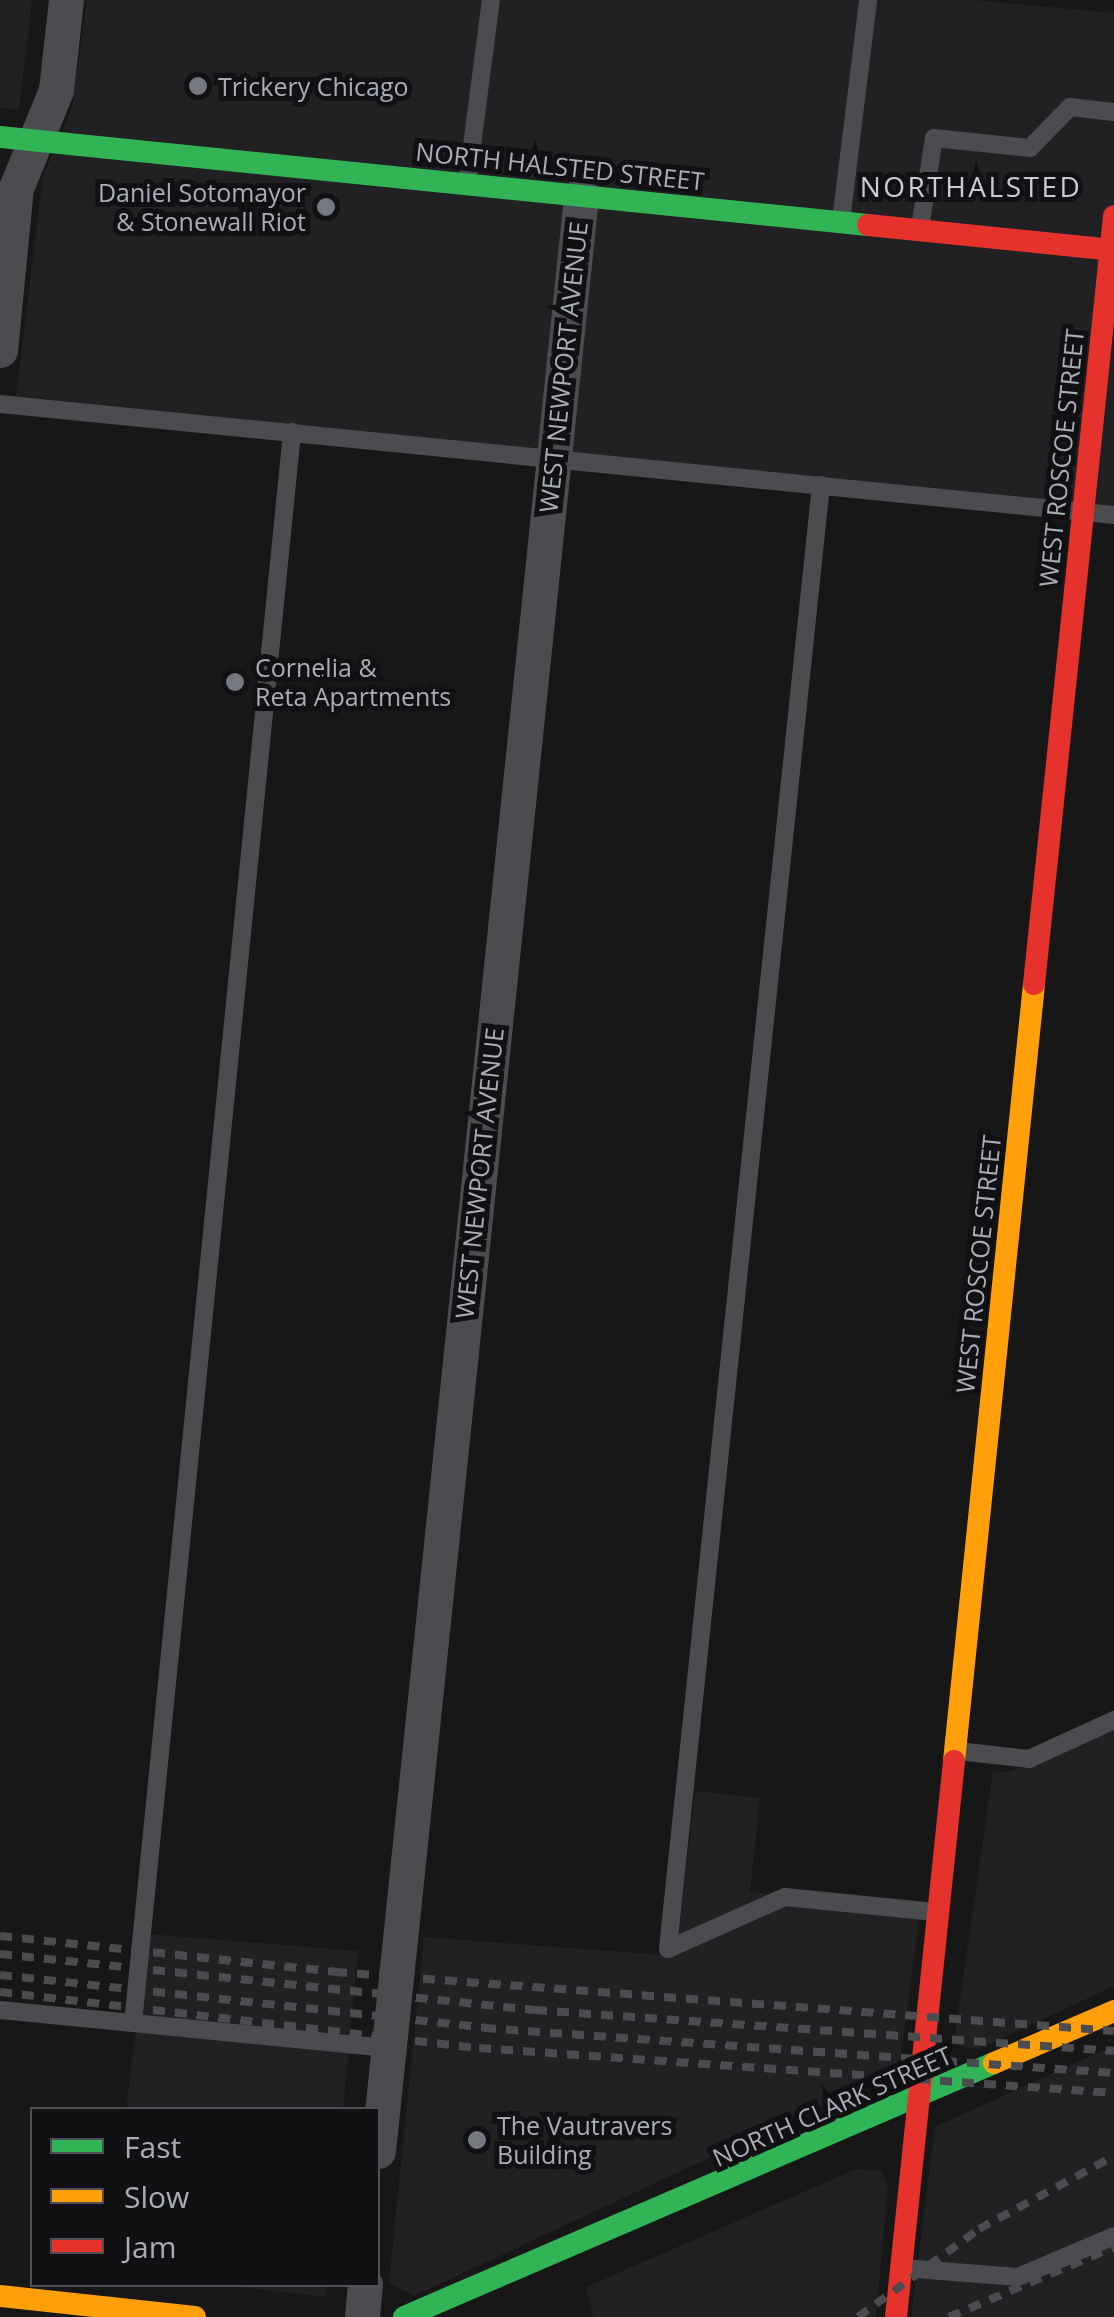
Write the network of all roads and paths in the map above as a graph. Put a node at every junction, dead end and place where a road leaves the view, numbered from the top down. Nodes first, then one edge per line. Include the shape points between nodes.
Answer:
1 (66, 0) edge
2 (491, 0) edge
3 (868, 0) edge
4 (1114, 112) edge
5 (0, 137) edge
6 (39, 141) junction
7 (467, 184) junction
8 (581, 196) junction
9 (1114, 216) edge
10 (841, 222) junction
11 (920, 230) junction
12 (1112, 250) edge
13 (0, 350) edge
14 (0, 404) edge
15 (292, 432) junction
16 (554, 459) junction
17 (821, 485) junction
18 (1084, 512) junction
19 (1114, 515) edge
20 (1114, 1720) edge
21 (954, 1751) junction
22 (938, 1912) junction
23 (0, 2010) edge
24 (1114, 2011) edge
25 (133, 2023) junction
26 (387, 2048) junction
27 (918, 2098) junction
28 (380, 2127) edge
29 (1114, 2236) edge
30 (901, 2268) junction
31 (365, 2287) edge
32 (0, 2296) edge
33 (195, 2317) edge
34 (362, 2317) edge
35 (404, 2317) edge
36 (896, 2317) edge

1 - 6 street via 56,90
2 - 7 lane
3 - 10 lane
4 - 11 lane via 1070,107 1030,148 934,138
5 - 6 street, NORTH HALSTED STREET
6 - 7 street, NORTH HALSTED STREET
6 - 13 street via 16,188
7 - 8 street, NORTH HALSTED STREET
8 - 10 street, NORTH HALSTED STREET
8 - 16 street, WEST NEWPORT AVENUE
9 - 12 street, WEST ROSCOE STREET
10 - 11 street, NORTH HALSTED STREET
11 - 12 street, NORTH HALSTED STREET
12 - 18 street, WEST ROSCOE STREET
14 - 15 lane
15 - 16 lane
15 - 25 lane
16 - 17 lane
16 - 26 street, WEST NEWPORT AVENUE
17 - 18 lane
17 - 22 lane via 668,1949 785,1897
18 - 19 lane
18 - 21 street, WEST ROSCOE STREET
20 - 21 lane via 1029,1758
21 - 22 street, WEST ROSCOE STREET
22 - 27 street, WEST ROSCOE STREET
23 - 25 lane
24 - 27 street, NORTH CLARK STREET
25 - 26 lane
26 - 28 street, WEST NEWPORT AVENUE
27 - 30 street, WEST ROSCOE STREET
27 - 35 street, NORTH CLARK STREET
29 - 30 lane via 1018,2277
30 - 36 street, WEST ROSCOE STREET
31 - 34 street
32 - 33 street

